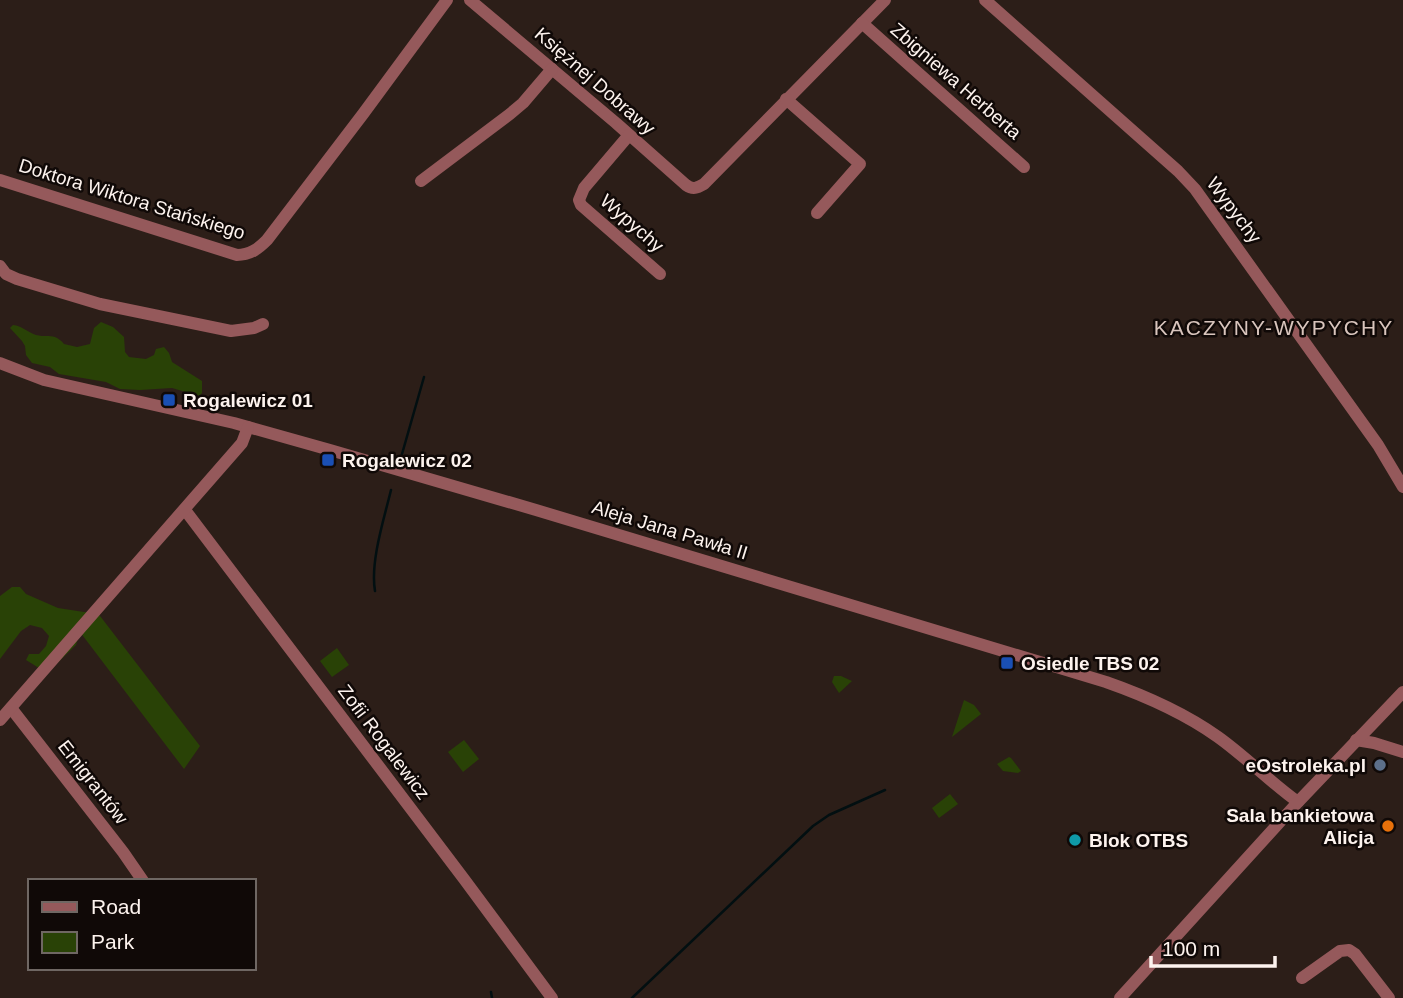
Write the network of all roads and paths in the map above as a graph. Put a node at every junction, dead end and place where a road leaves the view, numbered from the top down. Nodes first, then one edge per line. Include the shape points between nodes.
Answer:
1 (447, 0) edge
2 (470, 0) edge
3 (885, 0) edge
4 (985, 0) edge
5 (862, 23) junction
6 (552, 69) junction
7 (786, 99) junction
8 (629, 135) junction
9 (1024, 167) dead end
10 (0, 180) edge
11 (421, 181) dead end
12 (817, 213) dead end
13 (0, 266) edge
14 (660, 274) dead end
15 (264, 324) dead end
16 (0, 363) edge
17 (248, 427) junction
18 (1403, 487) edge
19 (185, 510) junction
20 (1403, 692) edge
21 (11, 708) junction
22 (0, 720) edge
23 (1356, 740) junction
24 (1403, 752) edge
25 (1298, 802) junction
26 (142, 879) edge
27 (1301, 978) dead end
28 (552, 998) edge
29 (1120, 998) edge
30 (1389, 998) edge

1 - 10 street, Doktora Wiktora Stańskiego via 267,240 245,255
2 - 6 street, Księżnej Dobrawy
3 - 5 street
4 - 18 street, Wypychy via 1195,189 1378,445
5 - 7 street
5 - 9 street, Zbigniewa Herberta
6 - 8 street, Księżnej Dobrawy
6 - 11 street via 523,103
7 - 8 street, Księżnej Dobrawy via 695,189
7 - 12 street via 860,164
8 - 14 street, Wypychy via 579,200
13 - 15 street via 17,279 100,304 231,331
16 - 17 street, Aleja Jana Pawła II via 44,380
17 - 19 street via 242,443
17 - 25 street, Aleja Jana Pawła II via 1106,682 1188,717
19 - 21 street
19 - 28 street, Zofii Rogalewicz
20 - 23 street
21 - 22 street
21 - 26 street, Emigrantów
23 - 24 street
23 - 25 street
25 - 29 street
27 - 30 street via 1340,951 1349,950

